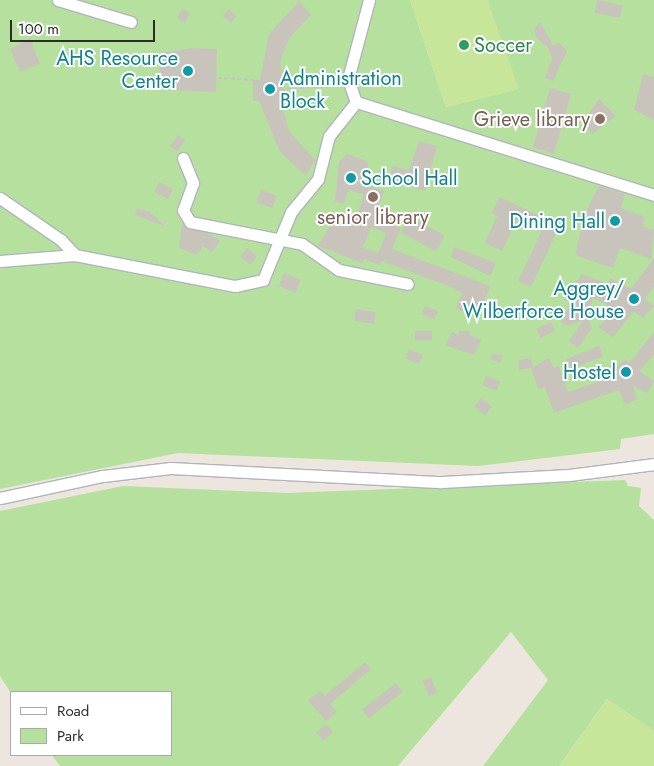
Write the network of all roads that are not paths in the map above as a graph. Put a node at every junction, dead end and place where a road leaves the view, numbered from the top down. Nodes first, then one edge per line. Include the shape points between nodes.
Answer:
1 (58, 0) edge
2 (369, 0) edge
3 (130, 22) dead end
4 (356, 102) junction
5 (183, 158) dead end
6 (654, 195) edge
7 (0, 198) edge
8 (281, 239) junction
9 (75, 256) junction
10 (0, 261) edge
11 (408, 284) dead end
12 (654, 464) edge
13 (0, 498) edge

1 - 3 street
2 - 4 street via 349,86
4 - 6 street via 429,128
4 - 8 street via 334,126 318,179 295,206
5 - 8 street via 193,182 183,210 190,222
7 - 9 street via 61,240
8 - 9 street via 263,280 235,286
8 - 11 street via 318,252 339,270
9 - 10 street
12 - 13 street via 569,475 442,482 171,468 103,476

